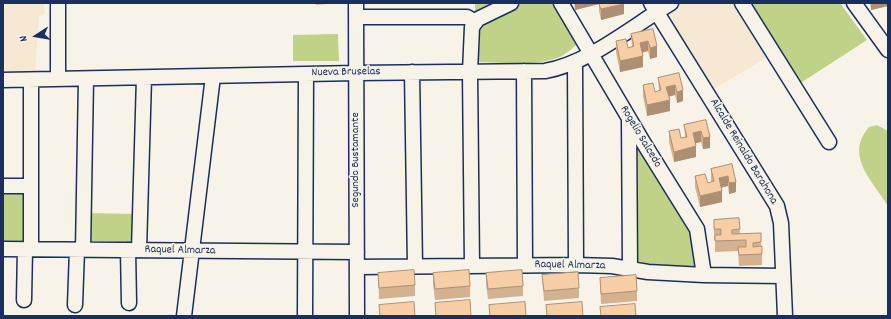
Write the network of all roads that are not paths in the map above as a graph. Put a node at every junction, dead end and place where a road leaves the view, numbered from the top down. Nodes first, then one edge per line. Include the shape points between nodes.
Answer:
1 (58, 3) edge
2 (510, 3) edge
3 (561, 3) edge
4 (671, 3) edge
5 (742, 3) edge
6 (854, 3) edge
7 (654, 7) edge
8 (356, 10) edge
9 (475, 22) junction
10 (888, 50) edge
11 (592, 53) junction
12 (575, 63) junction
13 (524, 71) junction
14 (356, 72) junction
15 (412, 72) junction
16 (470, 72) junction
17 (306, 74) junction
18 (213, 76) junction
19 (144, 78) junction
20 (58, 79) junction
21 (86, 79) junction
22 (3, 80) edge
23 (31, 80) junction
24 (629, 117) junction
25 (829, 142) dead end
26 (3, 186) edge
27 (31, 186) junction
28 (3, 249) edge
29 (28, 250) junction
30 (80, 250) junction
31 (134, 250) junction
32 (192, 251) junction
33 (305, 252) junction
34 (357, 252) junction
35 (525, 265) junction
36 (576, 265) junction
37 (415, 266) junction
38 (472, 266) junction
39 (357, 267) junction
40 (630, 269) junction
41 (704, 275) junction
42 (783, 276) junction
43 (24, 300) dead end
44 (129, 303) dead end
45 (75, 305) dead end
46 (184, 316) edge
47 (305, 316) edge
48 (357, 316) edge
49 (785, 316) edge

1 - 20 street
2 - 9 street
3 - 11 street, Rogelio Salcedo
4 - 7 street, Nueva Bruselas
5 - 25 street
6 - 10 street
7 - 11 street, Nueva Bruselas
7 - 42 street, Alcalde Reinaldo Barahona via 777,206 781,223
8 - 9 street via 467,17
8 - 14 street, Segundo Bustamante
9 - 16 street via 472,27
11 - 12 street, Nueva Bruselas
11 - 24 street, Rogelio Salcedo
12 - 13 street, Nueva Bruselas via 555,69
12 - 36 street
13 - 16 street, Nueva Bruselas
13 - 35 street
14 - 15 street, Nueva Bruselas
14 - 17 street, Nueva Bruselas
14 - 34 street, Segundo Bustamante
15 - 16 street, Nueva Bruselas
15 - 37 street
16 - 38 street
17 - 18 street, Nueva Bruselas
17 - 33 street
18 - 19 street, Nueva Bruselas
18 - 32 street
19 - 21 street, Nueva Bruselas
19 - 31 street
20 - 21 street, Nueva Bruselas
20 - 23 street, Nueva Bruselas
21 - 30 street
22 - 23 street, Nueva Bruselas
23 - 27 street
24 - 40 street
24 - 41 street, Rogelio Salcedo via 697,229
26 - 27 street
27 - 29 street
28 - 29 street, Raquel Almarza
29 - 30 street, Raquel Almarza
29 - 43 street
30 - 31 street, Raquel Almarza
30 - 45 street
31 - 32 street, Raquel Almarza
31 - 44 street
32 - 33 street, Raquel Almarza
32 - 46 street
33 - 34 street, Raquel Almarza
33 - 47 street
34 - 39 street, Segundo Bustamante
35 - 36 street, Raquel Almarza
35 - 38 street, Raquel Almarza
36 - 40 street, Raquel Almarza
37 - 38 street, Raquel Almarza
37 - 39 street, Raquel Almarza
39 - 48 street, Segundo Bustamante
40 - 41 street, Raquel Almarza
41 - 42 street, Raquel Almarza
42 - 49 street, Alcalde Reinaldo Barahona

